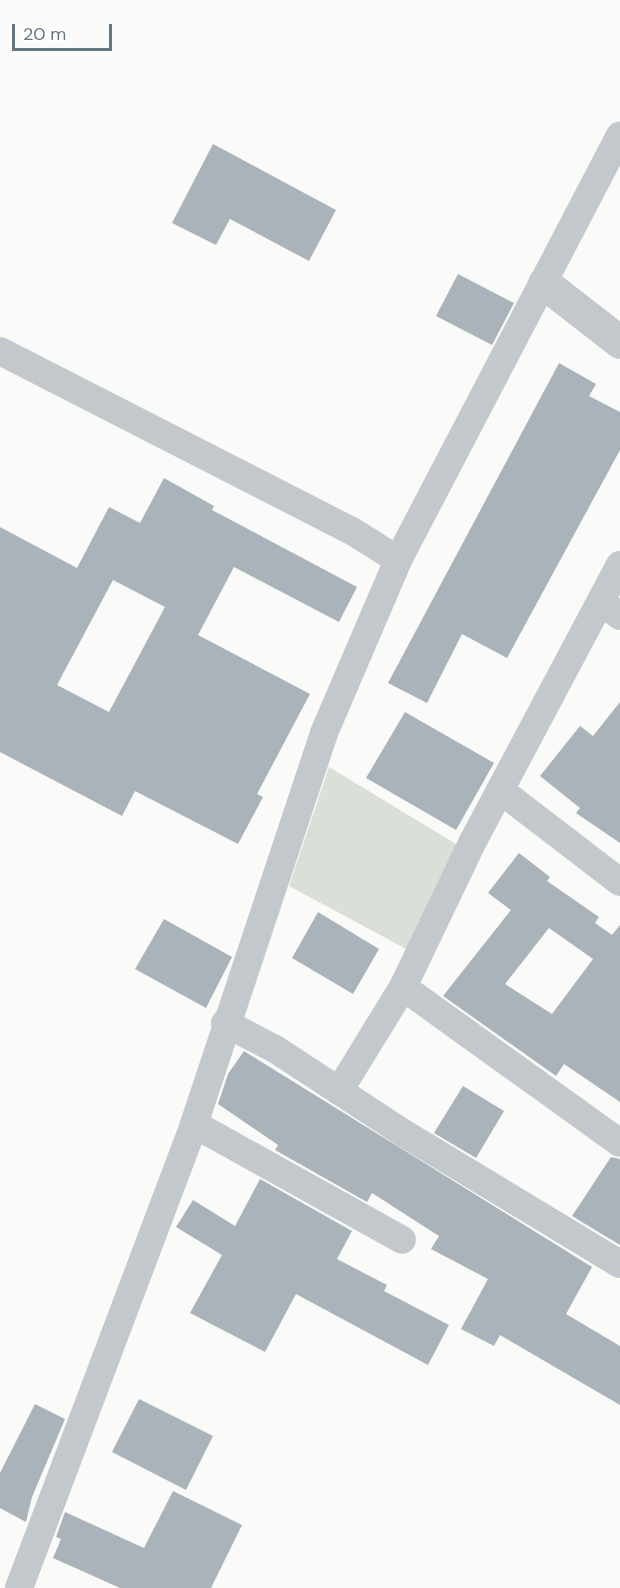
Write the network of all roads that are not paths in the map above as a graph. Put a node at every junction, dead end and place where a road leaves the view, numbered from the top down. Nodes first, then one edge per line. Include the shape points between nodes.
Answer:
1 (620, 135) edge
2 (544, 283) junction
3 (620, 342) edge
4 (0, 351) edge
5 (398, 560) junction
6 (620, 565) edge
7 (610, 609) edge
8 (500, 790) junction
9 (620, 882) edge
10 (403, 987) junction
11 (225, 1023) junction
12 (339, 1091) junction
13 (194, 1124) junction
14 (620, 1143) edge
15 (402, 1240) dead end
16 (620, 1264) edge
17 (19, 1588) edge

1 - 2 street
2 - 3 street
2 - 5 street
4 - 5 street via 352,531
5 - 11 street via 324,733
6 - 7 street
7 - 8 street
8 - 9 street
8 - 10 street
10 - 12 street
10 - 14 street
11 - 12 street via 275,1049
11 - 13 street
12 - 16 street
13 - 15 street
13 - 17 street

